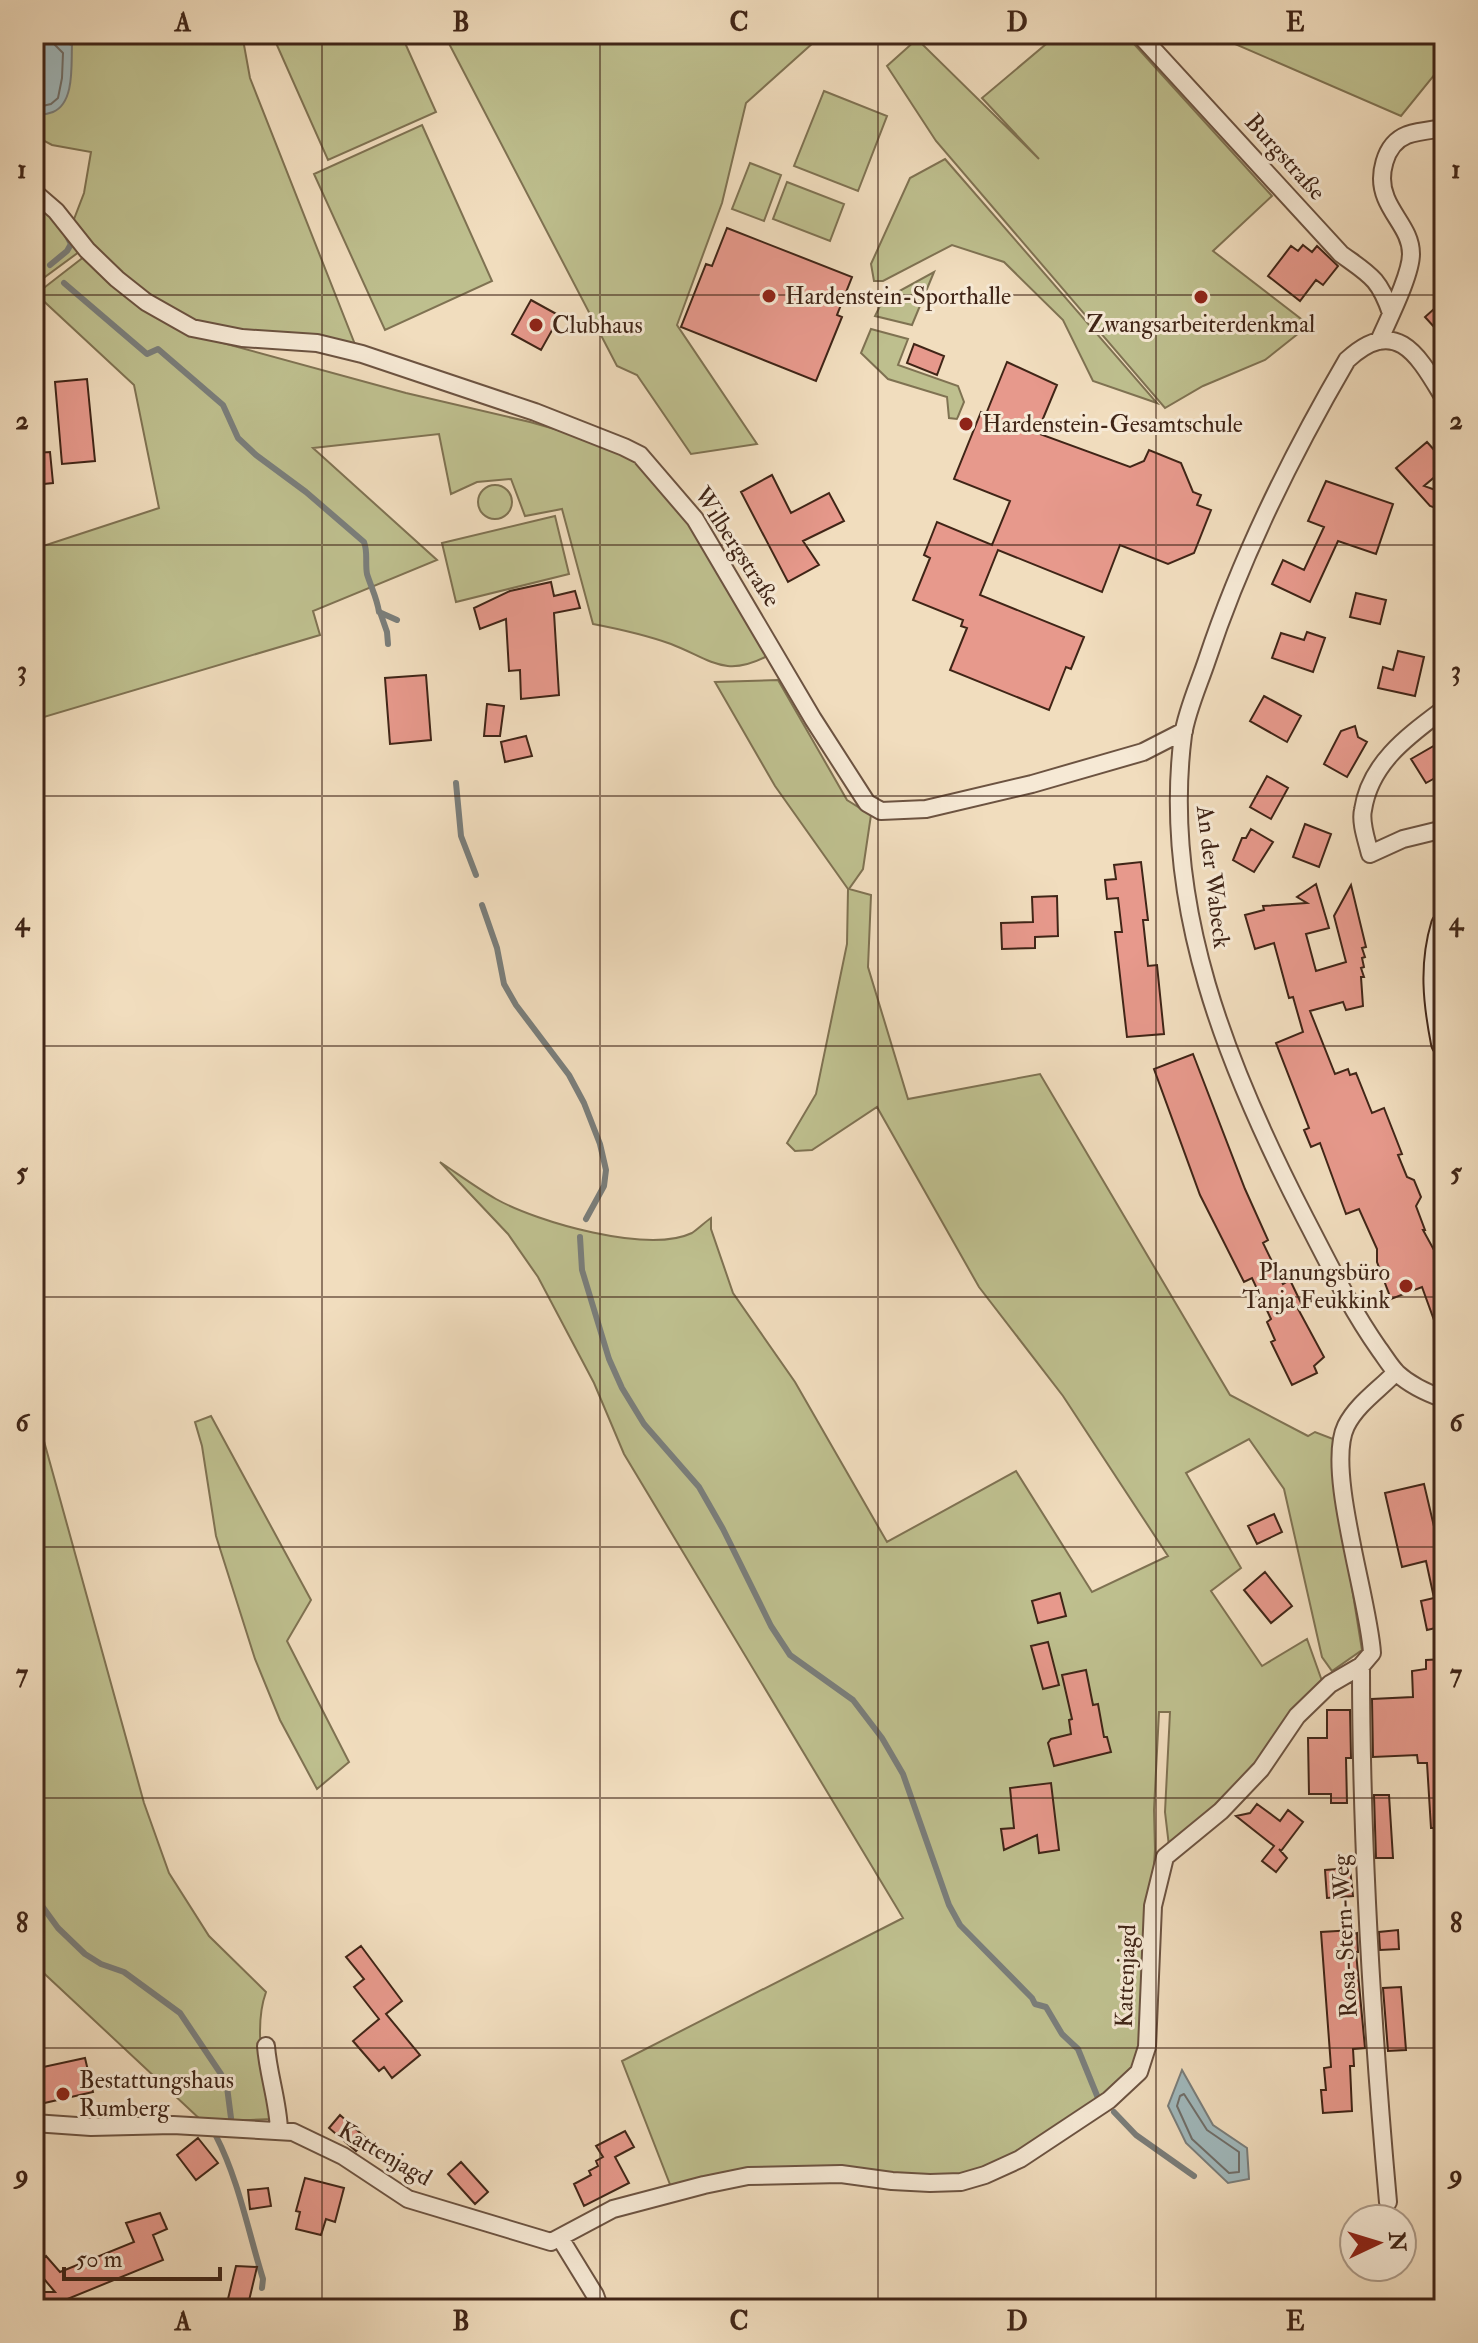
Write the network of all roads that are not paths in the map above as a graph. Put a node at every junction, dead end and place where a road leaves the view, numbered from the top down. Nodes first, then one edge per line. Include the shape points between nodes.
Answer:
1 (1139, 34) edge
2 (1444, 128) edge
3 (34, 192) edge
4 (1391, 313) junction
5 (1379, 341) junction
6 (1444, 398) edge
7 (1444, 709) edge
8 (1184, 731) junction
9 (1444, 829) edge
10 (1444, 925) edge
11 (1444, 1043) edge
12 (1396, 1372) junction
13 (1444, 1399) edge
14 (1361, 1666) junction
15 (266, 2046) dead end
16 (34, 2123) edge
17 (279, 2130) junction
18 (1388, 2202) dead end
19 (560, 2238) junction
20 (600, 2309) edge

1 - 4 street, Burgstraße via 1341,254 1374,278
2 - 4 street via 1398,140 1382,170 1386,198 1407,236 1411,258
3 - 8 street, Wilbergstraße via 117,279 192,328 317,343 362,354 535,412 640,455 695,519 813,719 867,803 881,811 926,809 1032,784 1143,752
4 - 5 street
5 - 6 street via 1402,343 1418,355
5 - 8 street, An der Wabeck via 1347,360 1285,473 1233,586
7 - 9 street via 1379,765 1362,812 1370,854
8 - 12 street, An der Wabeck via 1177,814 1198,957 1254,1116 1344,1294
10 - 11 main road via 1435,968
12 - 13 street, An der Wabeck
12 - 14 street via 1357,1407 1339,1450 1371,1637 1372,1653
14 - 18 street, Rosa-Stern-Weg via 1367,1914
14 - 19 street, Kattenjagd via 1330,1684 1297,1716 1261,1769 1165,1857 1153,1906 1147,2047 1139,2072 1109,2100 1020,2159 973,2179 930,2183 841,2174 748,2176 613,2209
15 - 17 street
16 - 17 street, Kattenjagd
17 - 19 street, Kattenjagd via 343,2156 408,2199 551,2242
19 - 20 street

